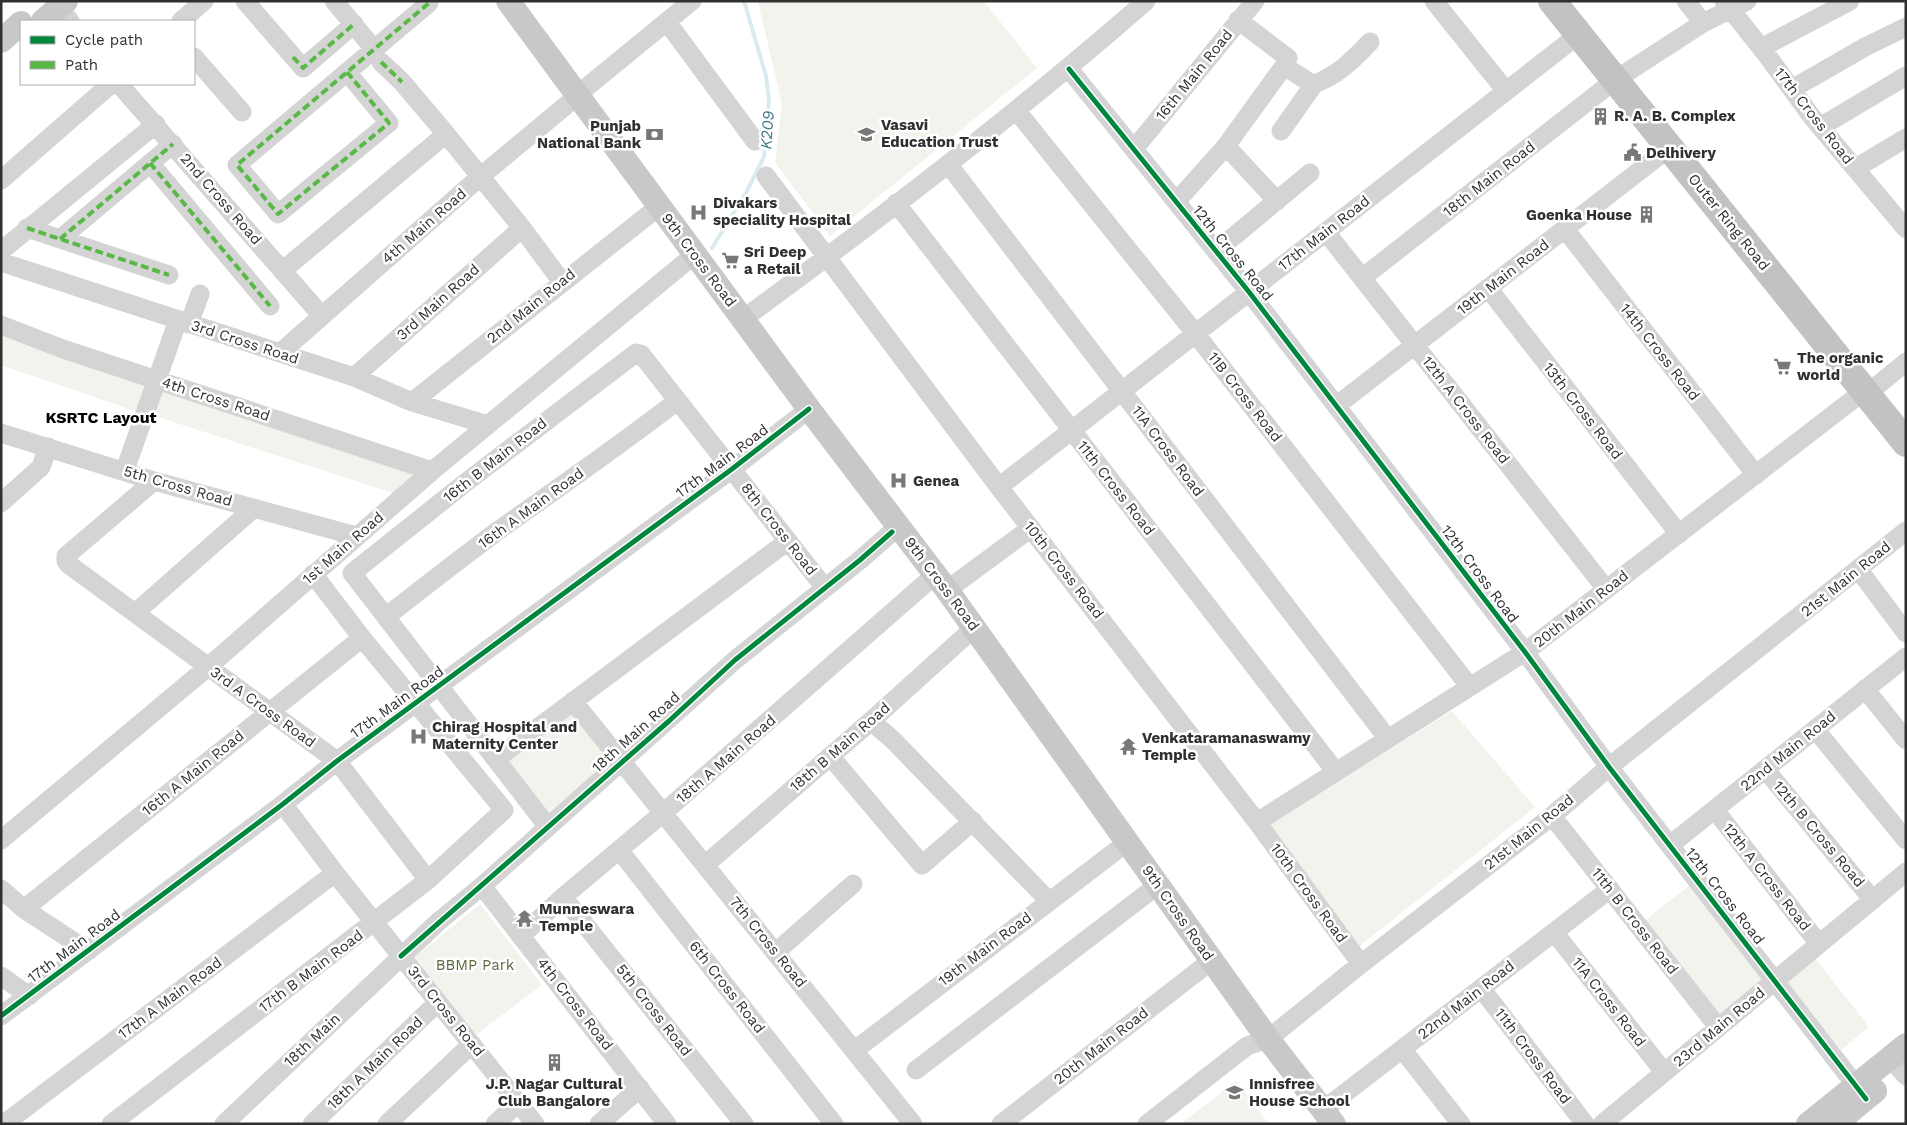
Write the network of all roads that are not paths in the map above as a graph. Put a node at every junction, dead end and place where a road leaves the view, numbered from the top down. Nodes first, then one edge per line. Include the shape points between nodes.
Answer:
1 (204, 1) edge
2 (245, 1) edge
3 (334, 1) edge
4 (427, 1) edge
5 (493, 1) edge
6 (508, 1) edge
7 (692, 1) edge
8 (1146, 1) edge
9 (1255, 1) edge
10 (1434, 1) edge
11 (1552, 1) edge
12 (1571, 1) edge
13 (1686, 1) edge
14 (1850, 1) edge
15 (1734, 4) edge
16 (57, 10) edge
17 (28, 20) edge
18 (183, 20) edge
19 (1238, 20) junction
20 (667, 22) junction
21 (1703, 23) junction
22 (20, 24) edge
23 (354, 24) junction
24 (1906, 27) edge
25 (1578, 34) junction
26 (1, 41) edge
27 (20, 41) edge
28 (1370, 42) dead end
29 (1761, 48) junction
30 (377, 55) junction
31 (1, 58) edge
32 (195, 58) edge
33 (1284, 66) junction
34 (1069, 69) junction
35 (347, 72) junction
36 (1621, 76) junction
37 (1906, 76) edge
38 (110, 85) edge
39 (120, 85) edge
40 (1311, 85) junction
41 (1792, 89) junction
42 (1506, 91) junction
43 (574, 98) junction
44 (1016, 110) junction
45 (242, 112) dead end
46 (156, 124) junction
47 (1820, 127) junction
48 (1282, 131) dead end
49 (446, 134) junction
50 (1906, 138) edge
51 (755, 141) dead end
52 (173, 144) junction
53 (1226, 146) junction
54 (1669, 148) junction
55 (1134, 149) junction
56 (150, 163) junction
57 (948, 164) junction
58 (1856, 168) junction
59 (1310, 174) dead end
60 (480, 176) junction
61 (766, 176) dead end
62 (1, 180) edge
63 (1277, 201) junction
64 (1176, 202) junction
65 (896, 203) junction
66 (652, 212) junction
67 (27, 228) junction
68 (522, 228) junction
69 (1565, 229) junction
70 (1906, 229) edge
71 (1326, 232) junction
72 (60, 239) junction
73 (1216, 250) junction
74 (1, 251) edge
75 (827, 257) junction
76 (688, 260) junction
77 (1, 262) edge
78 (282, 270) junction
79 (169, 275) dead end
80 (1362, 278) junction
81 (562, 282) junction
82 (1488, 288) junction
83 (1249, 292) junction
84 (200, 294) dead end
85 (270, 306) dead end
86 (322, 316) junction
87 (743, 319) junction
88 (184, 322) junction
89 (1, 325) edge
90 (1196, 334) junction
91 (1415, 345) junction
92 (280, 353) junction
93 (641, 354) joint
94 (1906, 362) edge
95 (354, 377) junction
96 (157, 380) junction
97 (1871, 388) junction
98 (1122, 391) junction
99 (677, 401) junction
100 (412, 402) junction
101 (1336, 406) junction
102 (806, 413) junction
103 (1906, 419) edge
104 (488, 425) junction
105 (1071, 430) junction
106 (1, 433) edge
107 (1906, 443) edge
108 (48, 447) junction
109 (732, 469) junction
110 (125, 470) junction
111 (432, 470) junction
112 (1756, 475) junction
113 (154, 481) junction
114 (999, 487) junction
115 (1, 504) edge
116 (254, 508) junction
117 (1031, 528) junction
118 (1906, 531) edge
119 (892, 532) junction
120 (1678, 534) junction
121 (356, 536) junction
122 (788, 541) junction
123 (1858, 570) junction
124 (313, 574) junction
125 (938, 586) junction
126 (825, 588) junction
127 (1606, 589) junction
128 (135, 614) junction
129 (387, 616) junction
130 (971, 631) junction
131 (1906, 632) edge
132 (362, 638) junction
133 (1525, 652) junction
134 (1906, 657) edge
135 (208, 667) junction
136 (440, 686) junction
137 (1470, 687) junction
138 (1866, 689) junction
139 (573, 701) junction
140 (415, 704) junction
141 (269, 712) junction
142 (871, 721) junction
143 (1815, 729) junction
144 (1388, 739) junction
145 (1906, 740) edge
146 (830, 756) junction
147 (496, 759) junction
148 (337, 761) junction
149 (622, 762) junction
150 (1609, 767) junction
151 (1765, 769) junction
152 (1336, 772) junction
153 (283, 804) junction
154 (1715, 810) junction
155 (663, 814) junction
156 (1552, 816) junction
157 (974, 821) junction
158 (1257, 822) junction
159 (548, 827) junction
160 (1, 840) edge
161 (1906, 840) edge
162 (1670, 845) junction
163 (1117, 850) junction
164 (620, 851) junction
165 (705, 865) junction
166 (1906, 872) edge
167 (335, 873) junction
168 (428, 880) junction
169 (853, 884) dead end
170 (482, 886) junction
171 (1, 889) edge
172 (1152, 889) junction
173 (1610, 889) junction
174 (564, 897) junction
175 (1873, 900) junction
176 (1049, 901) junction
177 (24, 909) junction
178 (375, 922) junction
179 (1554, 932) junction
180 (522, 935) junction
181 (1819, 944) junction
182 (88, 951) junction
183 (776, 952) junction
184 (401, 956) junction
185 (1361, 964) junction
186 (1202, 968) junction
187 (1, 976) edge
188 (1774, 981) junction
189 (1481, 988) junction
190 (28, 996) junction
191 (438, 1002) junction
192 (1, 1016) edge
193 (1718, 1027) junction
194 (1262, 1041) junction
195 (472, 1044) junction
196 (1402, 1049) junction
197 (855, 1050) junction
198 (1902, 1063) edge
199 (916, 1070) dead end
200 (1664, 1072) junction
201 (640, 1088) junction
202 (1861, 1092) junction
203 (519, 1102) junction
204 (1325, 1119) edge
205 (228, 1122) edge
206 (4, 1124) edge
207 (111, 1124) edge
208 (312, 1124) edge
209 (388, 1124) edge
210 (495, 1124) edge
211 (535, 1124) edge
212 (598, 1124) edge
213 (667, 1124) edge
214 (744, 1124) edge
215 (834, 1124) edge
216 (913, 1124) edge
217 (1001, 1124) edge
218 (1147, 1124) edge
219 (1461, 1124) edge
220 (1585, 1124) edge
221 (1602, 1124) edge
222 (1808, 1124) edge
223 (1835, 1124) edge

1 - 18 street
2 - 23 street via 303,68
3 - 23 street
4 - 30 street via 429,3
5 - 43 main road, 9th Cross Road
6 - 43 main road, 9th Cross Road
7 - 20 street, 4th Main Road
8 - 34 street
9 - 19 street, 16th Main Road
10 - 42 street
11 - 25 highway, Outer Ring Road
12 - 36 highway, Outer Ring Road
13 - 21 street
14 - 29 street
15 - 21 street, 18th Main Road
15 - 29 street, 17th Cross Road
16 - 17 main road
19 - 33 street via 1288,58
19 - 55 street, 16th Main Road
20 - 43 street, 4th Main Road
20 - 51 street
21 - 36 street, 18th Main Road
22 - 26 main road
23 - 30 street
24 - 41 street via 1865,46
25 - 36 highway, Outer Ring Road
25 - 42 street, 17th Main Road
27 - 31 main road
28 - 40 street via 1334,75
29 - 41 street, 17th Cross Road
30 - 35 street
30 - 49 street
32 - 45 street
33 - 40 street
33 - 53 street
34 - 44 street
34 - 55 street, 12th Cross Road
35 - 35 street via 237,165 278,214 389,123
36 - 54 highway, Outer Ring Road
36 - 80 street, 18th Main Road
36 - 97 highway, Outer Ring Road
37 - 47 street
38 - 62 street
39 - 46 street, 2nd Cross Road
40 - 48 street via 1311,90
41 - 47 street, 17th Cross Road
42 - 71 street, 17th Main Road
43 - 60 street, 4th Main Road
43 - 66 main road, 9th Cross Road
43 - 87 main road, 9th Cross Road
44 - 57 street
44 - 90 street, 11B Cross Road
46 - 52 street, 2nd Cross Road
46 - 67 street
47 - 58 street, 17th Cross Road
49 - 60 street
49 - 78 street
50 - 58 street
52 - 56 street
52 - 78 street, 2nd Cross Road
53 - 63 street
53 - 64 street
54 - 69 street, 19th Main Road
54 - 97 highway, Outer Ring Road
55 - 64 street, 12th Cross Road
56 - 72 street
56 - 85 street
57 - 65 street
57 - 98 street, 11A Cross Road
58 - 70 street, 17th Cross Road
59 - 63 street
60 - 68 street
60 - 86 street, 4th Main Road
61 - 75 street, 10th Cross Road
63 - 73 street
64 - 73 street, 12th Cross Road
65 - 75 street
65 - 105 street, 11th Cross Road
66 - 76 main road, 9th Cross Road
66 - 81 street, 2nd Main Road
67 - 72 street
67 - 74 street
68 - 81 street
68 - 95 street, 3rd Main Road
69 - 82 street, 19th Main Road
69 - 112 street, 14th Cross Road
71 - 80 street, 12th A Cross Road
71 - 83 street, 17th Main Road
72 - 79 street
73 - 83 street, 12th Cross Road
75 - 87 street
75 - 114 street, 10th Cross Road
76 - 102 main road, 9th Cross Road
76 - 104 street, 1st Main Road
77 - 88 street, 3rd Cross Road
78 - 86 street, 2nd Cross Road
80 - 91 street, 12th A Cross Road
81 - 100 street, 2nd Main Road
82 - 91 street, 19th Main Road
82 - 120 street, 13th Cross Road
83 - 90 street, 17th Main Road
83 - 101 street, 12th Cross Road
84 - 88 street
86 - 92 street, 4th Main Road
87 - 102 main road, 9th Cross Road
88 - 92 street, 3rd Cross Road
88 - 96 street
89 - 96 street, 4th Cross Road
90 - 98 street, 17th Main Road
90 - 137 street, 11B Cross Road
91 - 101 street, 19th Main Road
91 - 127 street, 12th A Cross Road
92 - 95 street, 3rd Cross Road
93 - 99 street, 8th Cross Road
93 - 129 street, 16th B Main Road via 634,354 352,573
94 - 97 street, 20th Main Road
95 - 100 street, 3rd Cross Road
96 - 110 street
96 - 111 street, 4th Cross Road
97 - 103 highway, Outer Ring Road
97 - 107 highway, Outer Ring Road
97 - 112 street, 20th Main Road
98 - 105 street, 17th Main Road
98 - 144 street, 11A Cross Road
99 - 109 street, 8th Cross Road
99 - 129 street, 16th A Main Road via 496,532
100 - 104 street, 3rd Cross Road
101 - 133 street, 12th Cross Road
102 - 109 street, 17th Main Road
102 - 119 main road, 9th Cross Road
102 - 125 main road, 9th Cross Road
104 - 111 street, 1st Main Road
105 - 114 street, 17th Main Road
105 - 152 street, 11th Cross Road
106 - 108 street, 5th Cross Road
108 - 110 street, 5th Cross Road
108 - 115 street via 41,467
109 - 122 street, 8th Cross Road
109 - 136 street, 17th Main Road
110 - 113 street, 5th Cross Road
111 - 121 street, 1st Main Road
112 - 120 street, 20th Main Road
113 - 116 street, 5th Cross Road
113 - 128 street, 3rd A Cross Road via 66,556 68,564
114 - 117 street, 10th Cross Road
116 - 121 street, 5th Cross Road
116 - 128 street
117 - 125 street
117 - 158 street, 10th Cross Road
118 - 123 street, 21st Main Road
119 - 125 main road, 9th Cross Road
119 - 126 street, 18th Main Road
120 - 127 street, 20th Main Road
121 - 124 street, 1st Main Road
122 - 126 street, 8th Cross Road
122 - 139 street
123 - 131 street
123 - 150 street, 21st Main Road
124 - 132 street
124 - 135 street, 1st Main Road
125 - 130 main road, 9th Cross Road
125 - 155 street, 18th A Main Road
126 - 149 street, 18th Main Road via 735,660
127 - 133 street, 20th Main Road
128 - 135 street, 3rd A Cross Road
129 - 136 street
130 - 142 street, 18th B Main Road
130 - 163 main road, 9th Cross Road
130 - 172 main road, 9th Cross Road
132 - 140 street
132 - 141 street, 16th A Main Road
133 - 137 street, 20th Main Road
133 - 150 street, 12th Cross Road
134 - 138 street, 22nd Main Road
135 - 141 street, 3rd A Cross Road
135 - 160 street, 1st Main Road
136 - 140 street, 17th Main Road
136 - 147 street
137 - 144 street, 20th Main Road
138 - 143 street, 22nd Main Road
138 - 145 street
139 - 147 street
139 - 149 street, 7th Cross Road
140 - 148 street, 17th Main Road
140 - 168 street, 17th B Main Road via 504,810
141 - 148 street, 3rd A Cross Road
141 - 177 street, 16th A Main Road
142 - 146 street, 18th B Main Road
142 - 157 street
143 - 151 street, 22nd Main Road
143 - 161 street
144 - 152 street, 20th Main Road
146 - 157 street via 922,865
146 - 165 street, 18th B Main Road
147 - 159 street
148 - 153 street, 17th Main Road
148 - 168 street, 3rd A Cross Road
149 - 155 street, 7th Cross Road
149 - 159 street, 18th Main Road
150 - 156 street, 21st Main Road
150 - 162 street, 12th Cross Road
151 - 154 street, 22nd Main Road
151 - 175 street, 12th B Cross Road
152 - 158 street, 20th Main Road
153 - 167 street, 3rd Cross Road
153 - 182 street, 17th Main Road
154 - 162 street, 22nd Main Road
154 - 181 street, 12th A Cross Road
155 - 164 street, 18th A Main Road
155 - 165 street, 7th Cross Road
156 - 173 street, 11th B Cross Road
156 - 185 street, 21st Main Road
157 - 176 street
158 - 185 street, 10th Cross Road
159 - 170 street, 18th Main Road
162 - 188 street, 12th Cross Road
163 - 172 main road, 9th Cross Road
163 - 176 street, 19th Main Road
164 - 174 street, 18th A Main Road
164 - 215 street, 6th Cross Road
165 - 183 street, 7th Cross Road
166 - 175 street, 23rd Main Road
167 - 178 street, 3rd Cross Road
167 - 206 street, 17th A Main Road
168 - 178 street, 17th B Main Road
169 - 183 street
170 - 180 street, 4th Cross Road
170 - 184 street, 18th Main Road
171 - 177 street
172 - 186 main road, 9th Cross Road
172 - 194 main road, 9th Cross Road
172 - 199 street
173 - 179 street, 22nd Main Road
173 - 193 street, 11th B Cross Road
174 - 180 street, 18th A Main Road
174 - 214 street, 5th Cross Road
175 - 181 street, 23rd Main Road
176 - 197 street, 19th Main Road
177 - 182 street
178 - 184 street, 3rd Cross Road
178 - 207 street, 17th B Main Road
179 - 189 street, 22nd Main Road
179 - 200 street, 11A Cross Road
180 - 201 street, 4th Cross Road
181 - 188 street, 23rd Main Road
182 - 190 street, 17th Main Road
183 - 197 street, 7th Cross Road
184 - 191 street, 3rd Cross Road
184 - 205 street, 18th Main
185 - 194 street, 21st Main Road
186 - 194 main road, 9th Cross Road
186 - 217 street, 20th Main Road
187 - 190 street
188 - 193 street, 23rd Main Road
188 - 202 street, 12th Cross Road
189 - 196 street, 22nd Main Road
189 - 220 street, 11th Cross Road
190 - 192 street, 17th Main Road
191 - 195 street, 3rd Cross Road
191 - 208 street, 18th A Main Road
193 - 200 street, 23rd Main Road
194 - 204 main road, 9th Cross Road
194 - 218 street, 21st Main Road via 1247,1046
195 - 203 street, 3rd Cross Road
195 - 209 street
196 - 204 street, 22nd Main Road
196 - 219 street
197 - 216 street, 7th Cross Road
198 - 202 main road
200 - 221 street, 23rd Main Road
201 - 212 street
201 - 213 street, 4th Cross Road
202 - 222 main road
202 - 223 main road
203 - 210 street
203 - 211 street, 3rd Cross Road

